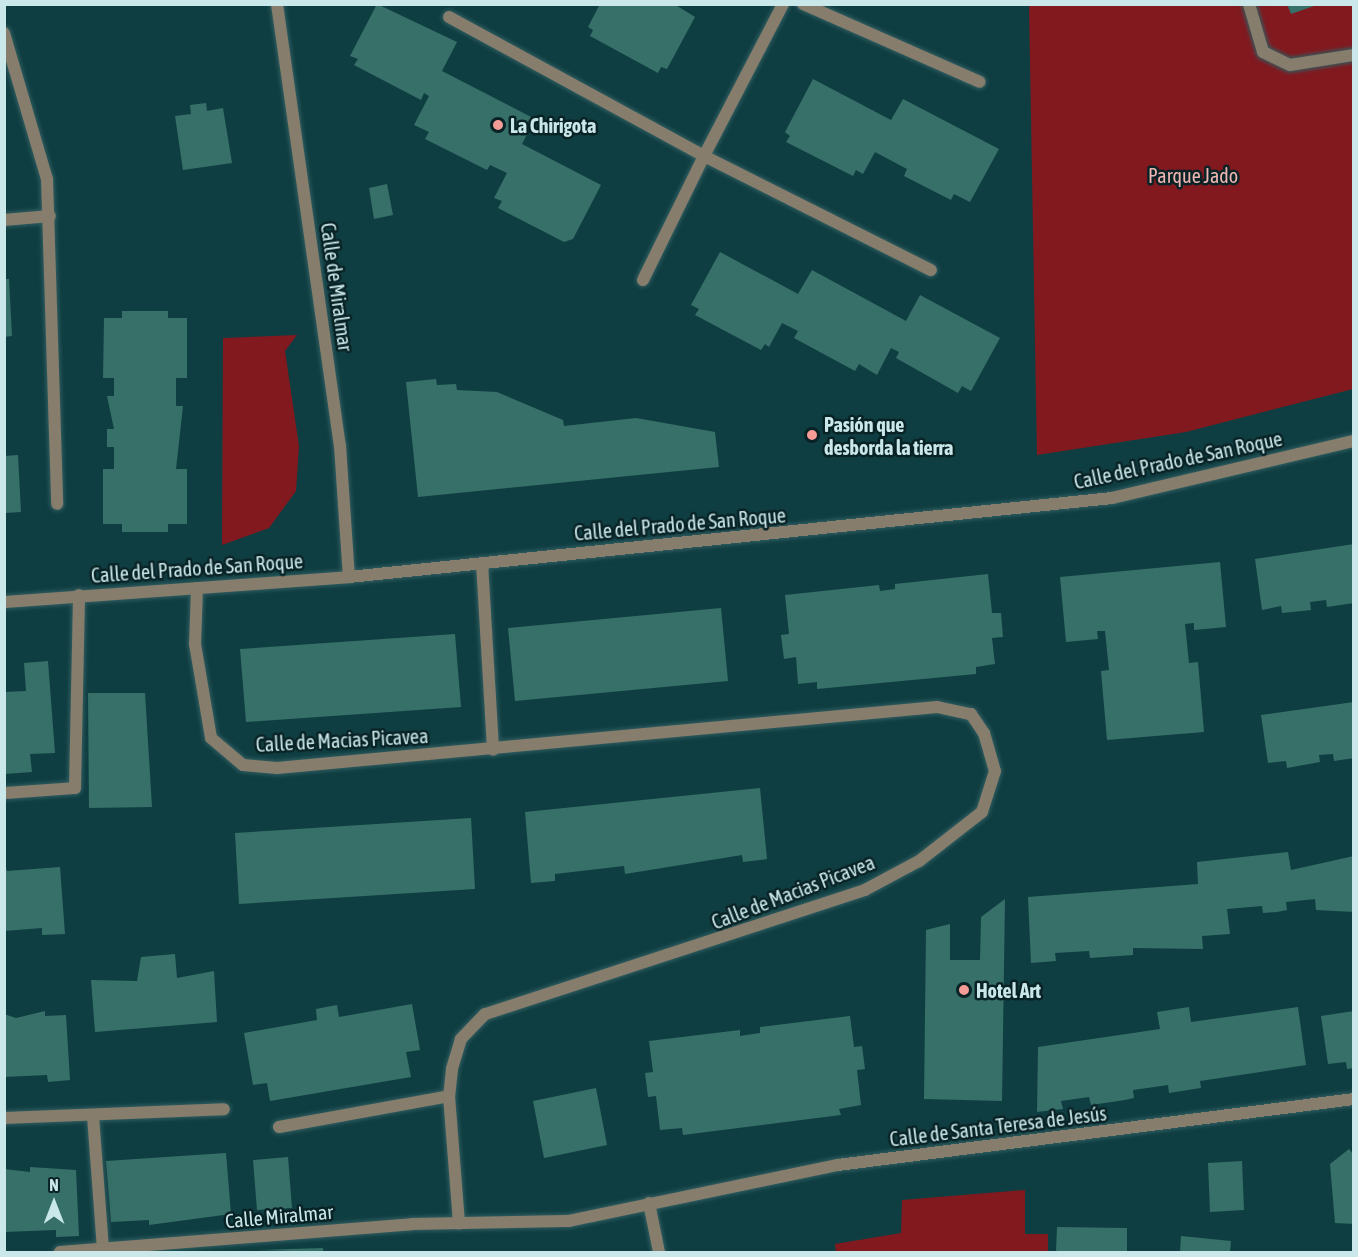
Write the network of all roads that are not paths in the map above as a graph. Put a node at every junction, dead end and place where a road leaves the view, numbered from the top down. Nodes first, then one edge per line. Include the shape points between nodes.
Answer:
1 (277, 4) edge
2 (783, 4) edge
3 (802, 4) edge
4 (1249, 4) edge
5 (449, 16) dead end
6 (4, 33) edge
7 (1353, 55) edge
8 (980, 82) dead end
9 (704, 156) junction
10 (50, 216) junction
11 (4, 220) edge
12 (931, 270) dead end
13 (643, 280) dead end
14 (1353, 441) edge
15 (57, 504) dead end
16 (482, 562) junction
17 (349, 577) junction
18 (197, 588) junction
19 (79, 595) junction
20 (4, 602) edge
21 (493, 750) junction
22 (4, 793) edge
23 (449, 1096) junction
24 (1353, 1100) edge
25 (224, 1108) dead end
26 (93, 1116) junction
27 (4, 1119) edge
28 (279, 1127) dead end
29 (650, 1203) junction
30 (459, 1224) junction
31 (103, 1250) junction
32 (60, 1252) edge
33 (659, 1252) edge

1 - 17 street, Calle de Miralmar via 340,446
2 - 9 street
3 - 8 street
4 - 7 street via 1263,52 1290,65
5 - 9 street
6 - 10 street via 47,179
9 - 12 street
9 - 13 street
10 - 11 street
10 - 15 street
14 - 16 street, Calle del Prado de San Roque via 1112,498
16 - 17 street, Calle del Prado de San Roque
16 - 21 street
17 - 18 street, Calle del Prado de San Roque
18 - 19 street, Calle del Prado de San Roque
18 - 21 street, Calle de Macias Picavea via 195,644 211,738 243,765 277,768
19 - 20 street, Calle del Prado de San Roque
19 - 22 street via 75,788
21 - 23 street, Calle de Macias Picavea via 956,707 971,714 984,732 995,771 982,812 919,861 865,890 485,1014 461,1039
23 - 28 street
23 - 30 street, Calle de Macias Picavea
24 - 29 street, Calle de Santa Teresa de Jesús via 838,1165
25 - 26 street
26 - 27 street
26 - 31 street
29 - 30 street via 569,1221
29 - 33 street
30 - 31 street, Calle Miralmar
31 - 32 street, Calle Miralmar

